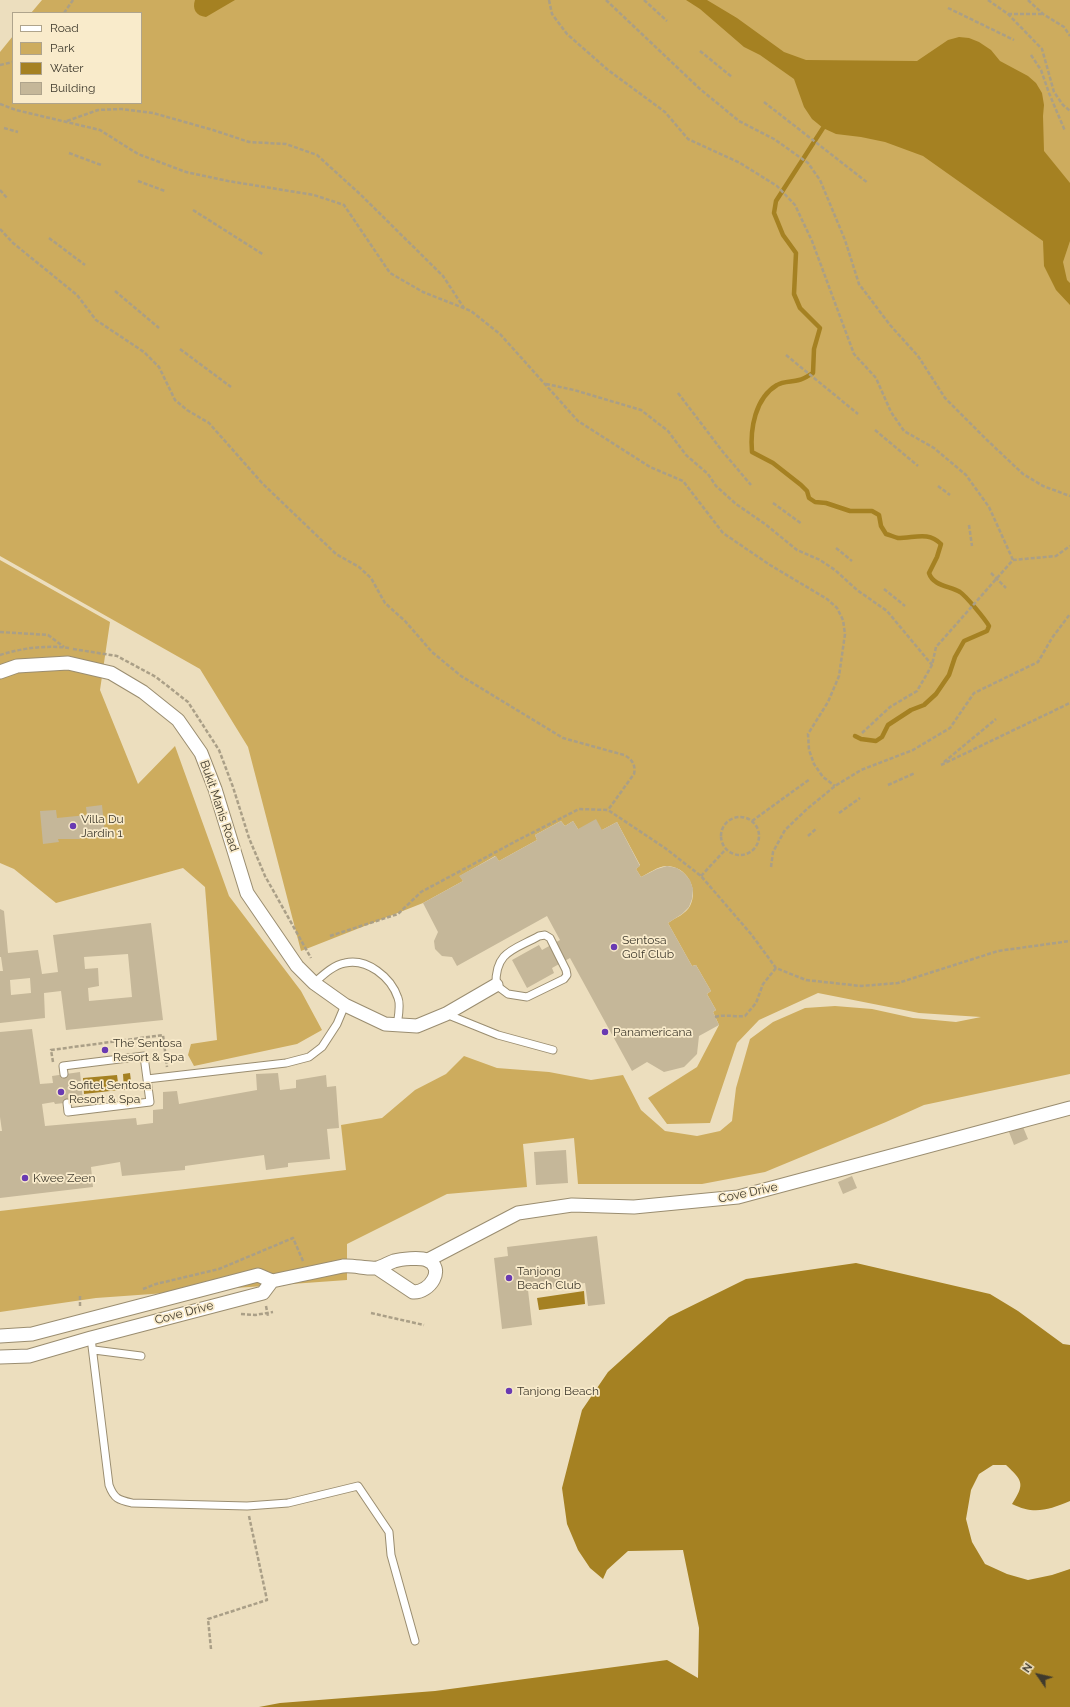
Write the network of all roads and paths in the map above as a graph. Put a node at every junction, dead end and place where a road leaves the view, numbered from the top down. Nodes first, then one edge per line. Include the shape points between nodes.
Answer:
1 (72, 0) edge
2 (549, 0) edge
3 (606, 0) edge
4 (644, 0) edge
5 (988, 0) edge
6 (1028, 0) edge
7 (948, 8) dead end
8 (65, 12) edge
9 (1008, 14) junction
10 (1043, 14) junction
11 (667, 21) dead end
12 (1070, 36) edge
13 (1014, 40) dead end
14 (700, 51) dead end
15 (1031, 56) dead end
16 (12, 62) edge
17 (0, 65) edge
18 (732, 77) dead end
19 (764, 102) dead end
20 (0, 104) edge
21 (1070, 111) edge
22 (66, 121) junction
23 (4, 128) dead end
24 (1065, 131) dead end
25 (18, 132) dead end
26 (69, 153) dead end
27 (101, 166) dead end
28 (138, 181) dead end
29 (868, 183) dead end
30 (0, 190) edge
31 (165, 191) dead end
32 (7, 198) dead end
33 (193, 210) dead end
34 (0, 229) edge
35 (49, 238) dead end
36 (264, 255) dead end
37 (85, 265) dead end
38 (115, 291) dead end
39 (464, 308) junction
40 (159, 328) dead end
41 (180, 349) dead end
42 (786, 355) dead end
43 (545, 384) junction
44 (231, 387) dead end
45 (678, 393) dead end
46 (858, 414) dead end
47 (875, 430) dead end
48 (918, 466) dead end
49 (751, 485) dead end
50 (938, 486) dead end
51 (950, 495) dead end
52 (1070, 496) edge
53 (773, 503) dead end
54 (802, 524) dead end
55 (969, 525) dead end
56 (972, 546) dead end
57 (1070, 546) edge
58 (836, 548) dead end
59 (1013, 560) junction
60 (852, 561) dead end
61 (991, 572) dead end
62 (997, 579) junction
63 (1006, 588) dead end
64 (884, 589) dead end
65 (905, 606) dead end
66 (1070, 614) edge
67 (0, 632) edge
68 (117, 656) dead end
69 (68, 663) junction
70 (932, 665) junction
71 (0, 672) edge
72 (188, 702) dead end
73 (1070, 703) edge
74 (996, 719) dead end
75 (862, 733) dead end
76 (915, 773) dead end
77 (810, 779) dead end
78 (888, 785) dead end
79 (835, 786) junction
80 (860, 798) dead end
81 (608, 810) junction
82 (839, 813) dead end
83 (752, 821) junction
84 (817, 828) dead end
85 (808, 836) dead end
86 (726, 848) junction
87 (771, 867) dead end
88 (265, 876) dead end
89 (700, 876) junction
90 (330, 936) dead end
91 (1070, 941) edge
92 (776, 968) junction
93 (328, 972) junction
94 (314, 983) junction
95 (496, 985) junction
96 (345, 1005) junction
97 (446, 1014) junction
98 (715, 1017) dead end
99 (397, 1026) junction
100 (553, 1050) dead end
101 (64, 1074) dead end
102 (147, 1079) junction
103 (67, 1103) dead end
104 (1070, 1108) edge
105 (428, 1260) junction
106 (377, 1268) junction
107 (308, 1273) junction
108 (272, 1282) junction
109 (141, 1290) dead end
110 (80, 1296) dead end
111 (371, 1313) dead end
112 (83, 1316) junction
113 (424, 1325) dead end
114 (0, 1336) edge
115 (93, 1344) junction
116 (141, 1356) dead end
117 (0, 1357) edge
118 (247, 1506) junction
119 (415, 1642) dead end
120 (211, 1648) dead end

1 - 8 path
2 - 59 path via 552,14 567,34 608,70 665,112 688,138 740,163 777,186 795,205 812,241 854,354 876,378 891,412 904,431 934,448 966,475 989,507
3 - 52 path via 700,89 739,121 774,139 808,163 820,180 845,240 859,284 890,325 918,356 945,398 1023,474 1043,486
4 - 11 path
5 - 9 path
6 - 10 path
7 - 13 path
9 - 10 path
9 - 21 path via 1042,49 1054,92
10 - 12 path via 1064,27
14 - 18 path
15 - 24 path via 1042,70
16 - 17 path
19 - 29 path
20 - 22 path
22 - 39 path via 100,130 138,154 186,172 314,196 344,205 390,273 423,292
22 - 39 path via 98,110 146,112 249,142 286,144 317,155 362,194 443,276
23 - 25 path
26 - 27 path
28 - 31 path
30 - 32 path
33 - 36 path
34 - 81 path via 13,243 77,295 96,320 144,352 159,367 175,400 209,423 262,483 336,554 359,567 371,578 385,603 432,652 461,676 563,738 624,755 632,760 634,774
35 - 37 path
38 - 40 path
39 - 43 path via 471,310 500,334
41 - 44 path
42 - 46 path
43 - 70 path via 641,410 668,431 686,455 736,504 766,524 797,550 835,570 857,590 887,611
43 - 79 path via 578,422 650,467 683,481 723,533 827,599 837,608 843,620 845,634 839,676 828,702 808,734 809,750 814,764 823,777
45 - 49 path
47 - 48 path
50 - 51 path
53 - 54 path
55 - 56 path
57 - 59 path via 1056,556
58 - 60 path
59 - 62 path
61 - 62 path
62 - 63 path
62 - 70 path via 936,647
64 - 65 path
66 - 79 path via 1038,662 974,693 950,728 913,750 861,770
67 - 69 path via 48,635 64,647
68 - 72 path via 156,677
69 - 71 street, Bukit Manis Road via 17,666
69 - 94 street, Bukit Manis Road via 111,673 143,692 178,720 201,753 215,789 247,893 297,966
70 - 75 path via 917,691 890,708
73 - 74 path via 941,765
76 - 78 path
77 - 83 path
79 - 87 path via 785,830 773,852
80 - 82 path
81 - 89 path via 665,848
81 - 90 path via 579,809 421,892 398,914
83 - 86 path via 738,817 726,822 721,836
83 - 86 path via 758,834 758,842 753,849 739,854 732,853
84 - 85 path
86 - 89 path
88 - 93 path via 310,957
89 - 92 path via 751,934
91 - 92 path via 998,951 898,983 861,986 806,980
92 - 98 path via 763,984 756,1002 745,1016
93 - 94 lane
93 - 99 lane via 344,963 360,963 384,976 398,999
94 - 96 street, Bukit Manis Road
95 - 95 lane via 496,970 503,956 540,936 550,938 566,970 564,979 527,997 508,994
95 - 97 street, Bukit Manis Road
96 - 99 street, Bukit Manis Road via 385,1024
96 - 102 lane via 337,1024 322,1047 309,1057 286,1064
97 - 99 street, Bukit Manis Road via 418,1026
97 - 100 lane via 498,1035
101 - 102 lane via 63,1066 144,1056
102 - 103 lane via 150,1102 68,1112
104 - 105 street, Cove Drive via 738,1197 634,1207 572,1206 518,1213
105 - 106 street, Cove Drive via 401,1259
105 - 106 street, Cove Drive via 436,1269 435,1275 432,1284 424,1291 418,1292 407,1289
106 - 107 street, Cove Drive via 351,1265
107 - 108 street, Cove Drive
107 - 109 path via 293,1238 219,1269
108 - 112 street, Cove Drive via 258,1275 115,1313
108 - 115 street, Cove Drive via 262,1292
110 - 112 path
111 - 113 path
112 - 114 street, Cove Drive via 32,1334
112 - 115 street
115 - 116 lane
115 - 117 street, Cove Drive via 29,1356
115 - 118 lane via 112,1494 120,1500 132,1503
118 - 119 lane via 288,1503 358,1486 389,1532 391,1555
118 - 120 path via 267,1600 208,1619

